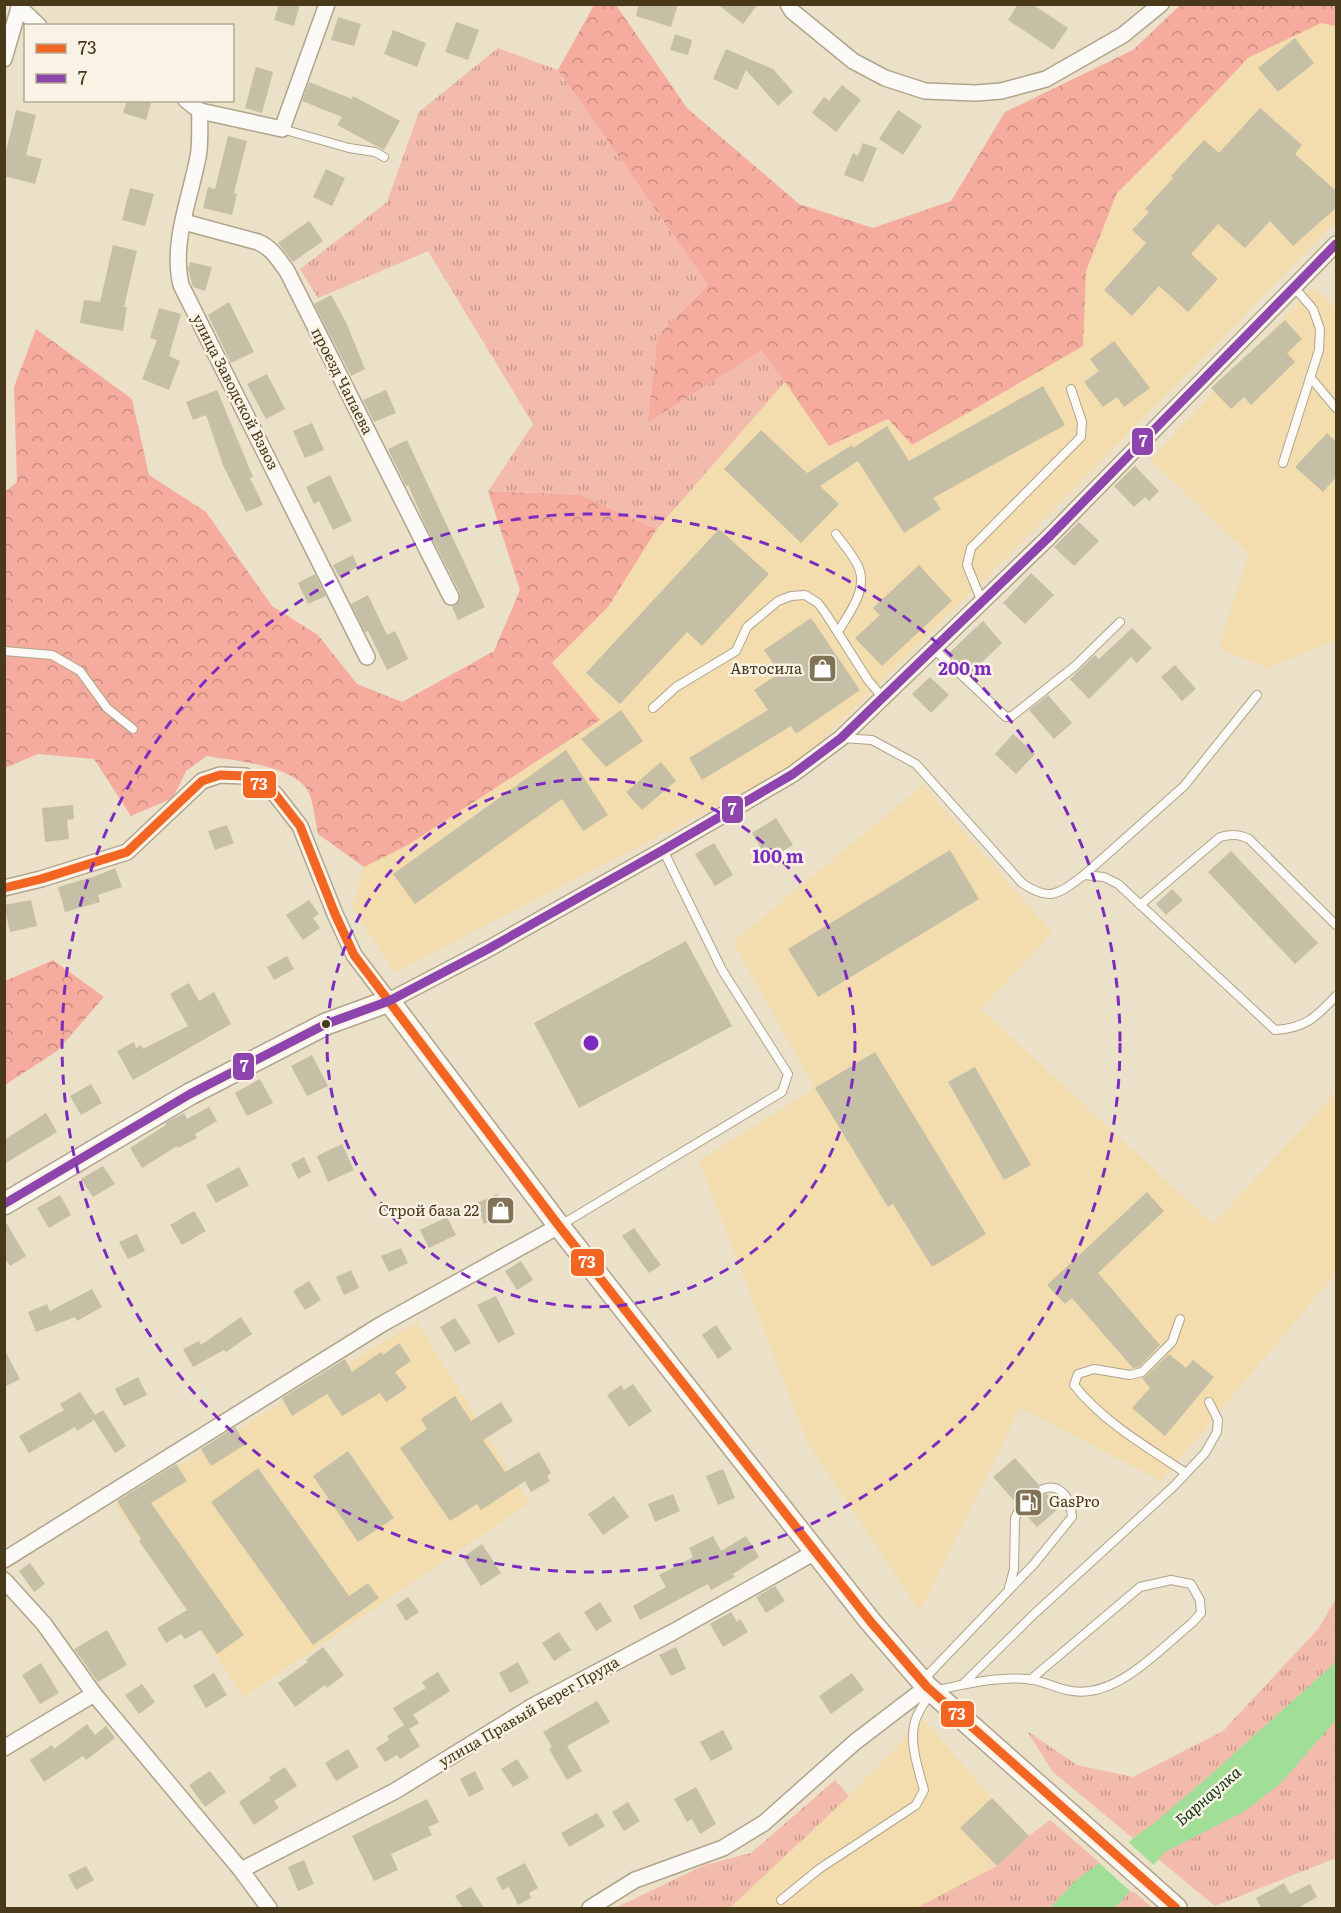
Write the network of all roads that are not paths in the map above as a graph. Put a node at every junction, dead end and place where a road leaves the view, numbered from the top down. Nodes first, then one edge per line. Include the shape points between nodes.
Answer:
1 (327, 4) edge
2 (788, 4) edge
3 (1161, 4) edge
4 (20, 6) edge
5 (37, 24) edge
6 (4, 59) edge
7 (189, 102) edge
8 (200, 111) junction
9 (282, 129) junction
10 (384, 157) dead end
11 (183, 222) junction
12 (1336, 244) edge
13 (1293, 286) junction
14 (1310, 376) junction
15 (1071, 389) dead end
16 (1336, 408) edge
17 (1283, 463) dead end
18 (836, 534) dead end
19 (451, 597) dead end
20 (982, 602) junction
21 (1120, 622) dead end
22 (838, 632) junction
23 (934, 649) junction
24 (4, 651) edge
25 (368, 657) dead end
26 (1257, 695) dead end
27 (883, 698) junction
28 (653, 708) dead end
29 (133, 729) dead end
30 (841, 738) junction
31 (663, 850) junction
32 (1084, 875) junction
33 (4, 888) edge
34 (1140, 905) junction
35 (1336, 925) edge
36 (1336, 996) edge
37 (389, 1001) junction
38 (4, 1204) edge
39 (559, 1226) junction
40 (1180, 1319) dead end
41 (1209, 1402) dead end
42 (1186, 1473) junction
43 (1042, 1489) dead end
44 (1020, 1508) dead end
45 (815, 1552) junction
46 (4, 1560) edge
47 (4, 1580) edge
48 (1008, 1591) junction
49 (1030, 1680) junction
50 (927, 1686) junction
51 (961, 1686) junction
52 (94, 1694) junction
53 (4, 1748) edge
54 (241, 1870) junction
55 (781, 1900) dead end
56 (269, 1908) edge
57 (590, 1908) edge
58 (1176, 1908) edge

1 - 9 street
2 - 3 street via 853,61 885,78 925,91 976,93 1046,79 1107,45
4 - 5 street
4 - 6 street
7 - 8 street
8 - 9 street
8 - 11 street, улица Заводской Взвоз via 199,154
9 - 10 lane
11 - 19 street, проезд Чапаева via 258,242 275,254
11 - 25 street, улица Заводской Взвоз via 177,270 181,285
12 - 13 street
13 - 14 lane via 1313,309 1320,329 1319,350
13 - 20 street
14 - 16 lane
14 - 17 lane
15 - 20 lane via 1082,423 1080,437 971,548 967,565
18 - 22 lane via 859,566 863,583
20 - 23 street
21 - 23 lane via 1075,666 1006,717
22 - 27 lane
22 - 28 lane via 818,603 805,595 778,601 747,627 736,651 676,687
23 - 27 street
24 - 29 lane via 52,655 80,671 107,708
26 - 32 lane via 1184,786
27 - 30 street
30 - 31 street via 794,774
30 - 32 lane via 872,740 916,765 1022,883 1037,893 1061,891
31 - 37 street
31 - 39 lane via 722,970 788,1074 782,1092
32 - 34 lane via 1104,877 1118,884
33 - 37 street via 127,852 202,781 220,775 245,776 275,794 300,825 354,955
34 - 35 lane via 1220,837 1230,834 1249,839
34 - 36 lane via 1275,1030 1313,1020
37 - 38 main road via 326,1024 190,1094
37 - 39 main road
39 - 45 main road
39 - 46 street via 382,1324
40 - 42 lane via 1172,1342 1142,1372 1130,1375 1094,1369 1078,1374 1074,1385 1087,1402
41 - 42 lane via 1218,1420 1217,1432 1205,1453
42 - 51 lane
43 - 48 lane via 1060,1491 1071,1503 1072,1517
44 - 48 lane via 1015,1518 1014,1569
45 - 50 main road
45 - 54 street, улица Правый Берег Пруда via 533,1706 395,1791
47 - 52 street via 44,1624
48 - 50 lane
49 - 49 lane via 1140,1587 1171,1580 1191,1584 1200,1600 1201,1613 1192,1623 1123,1680 1091,1691 1069,1692
49 - 51 lane via 1010,1678
50 - 51 lane
50 - 55 lane via 914,1723 914,1747 924,1791 916,1806 819,1869
50 - 57 street via 855,1742 764,1823 723,1848 635,1880
50 - 58 main road
52 - 53 street
52 - 54 street
54 - 56 street

